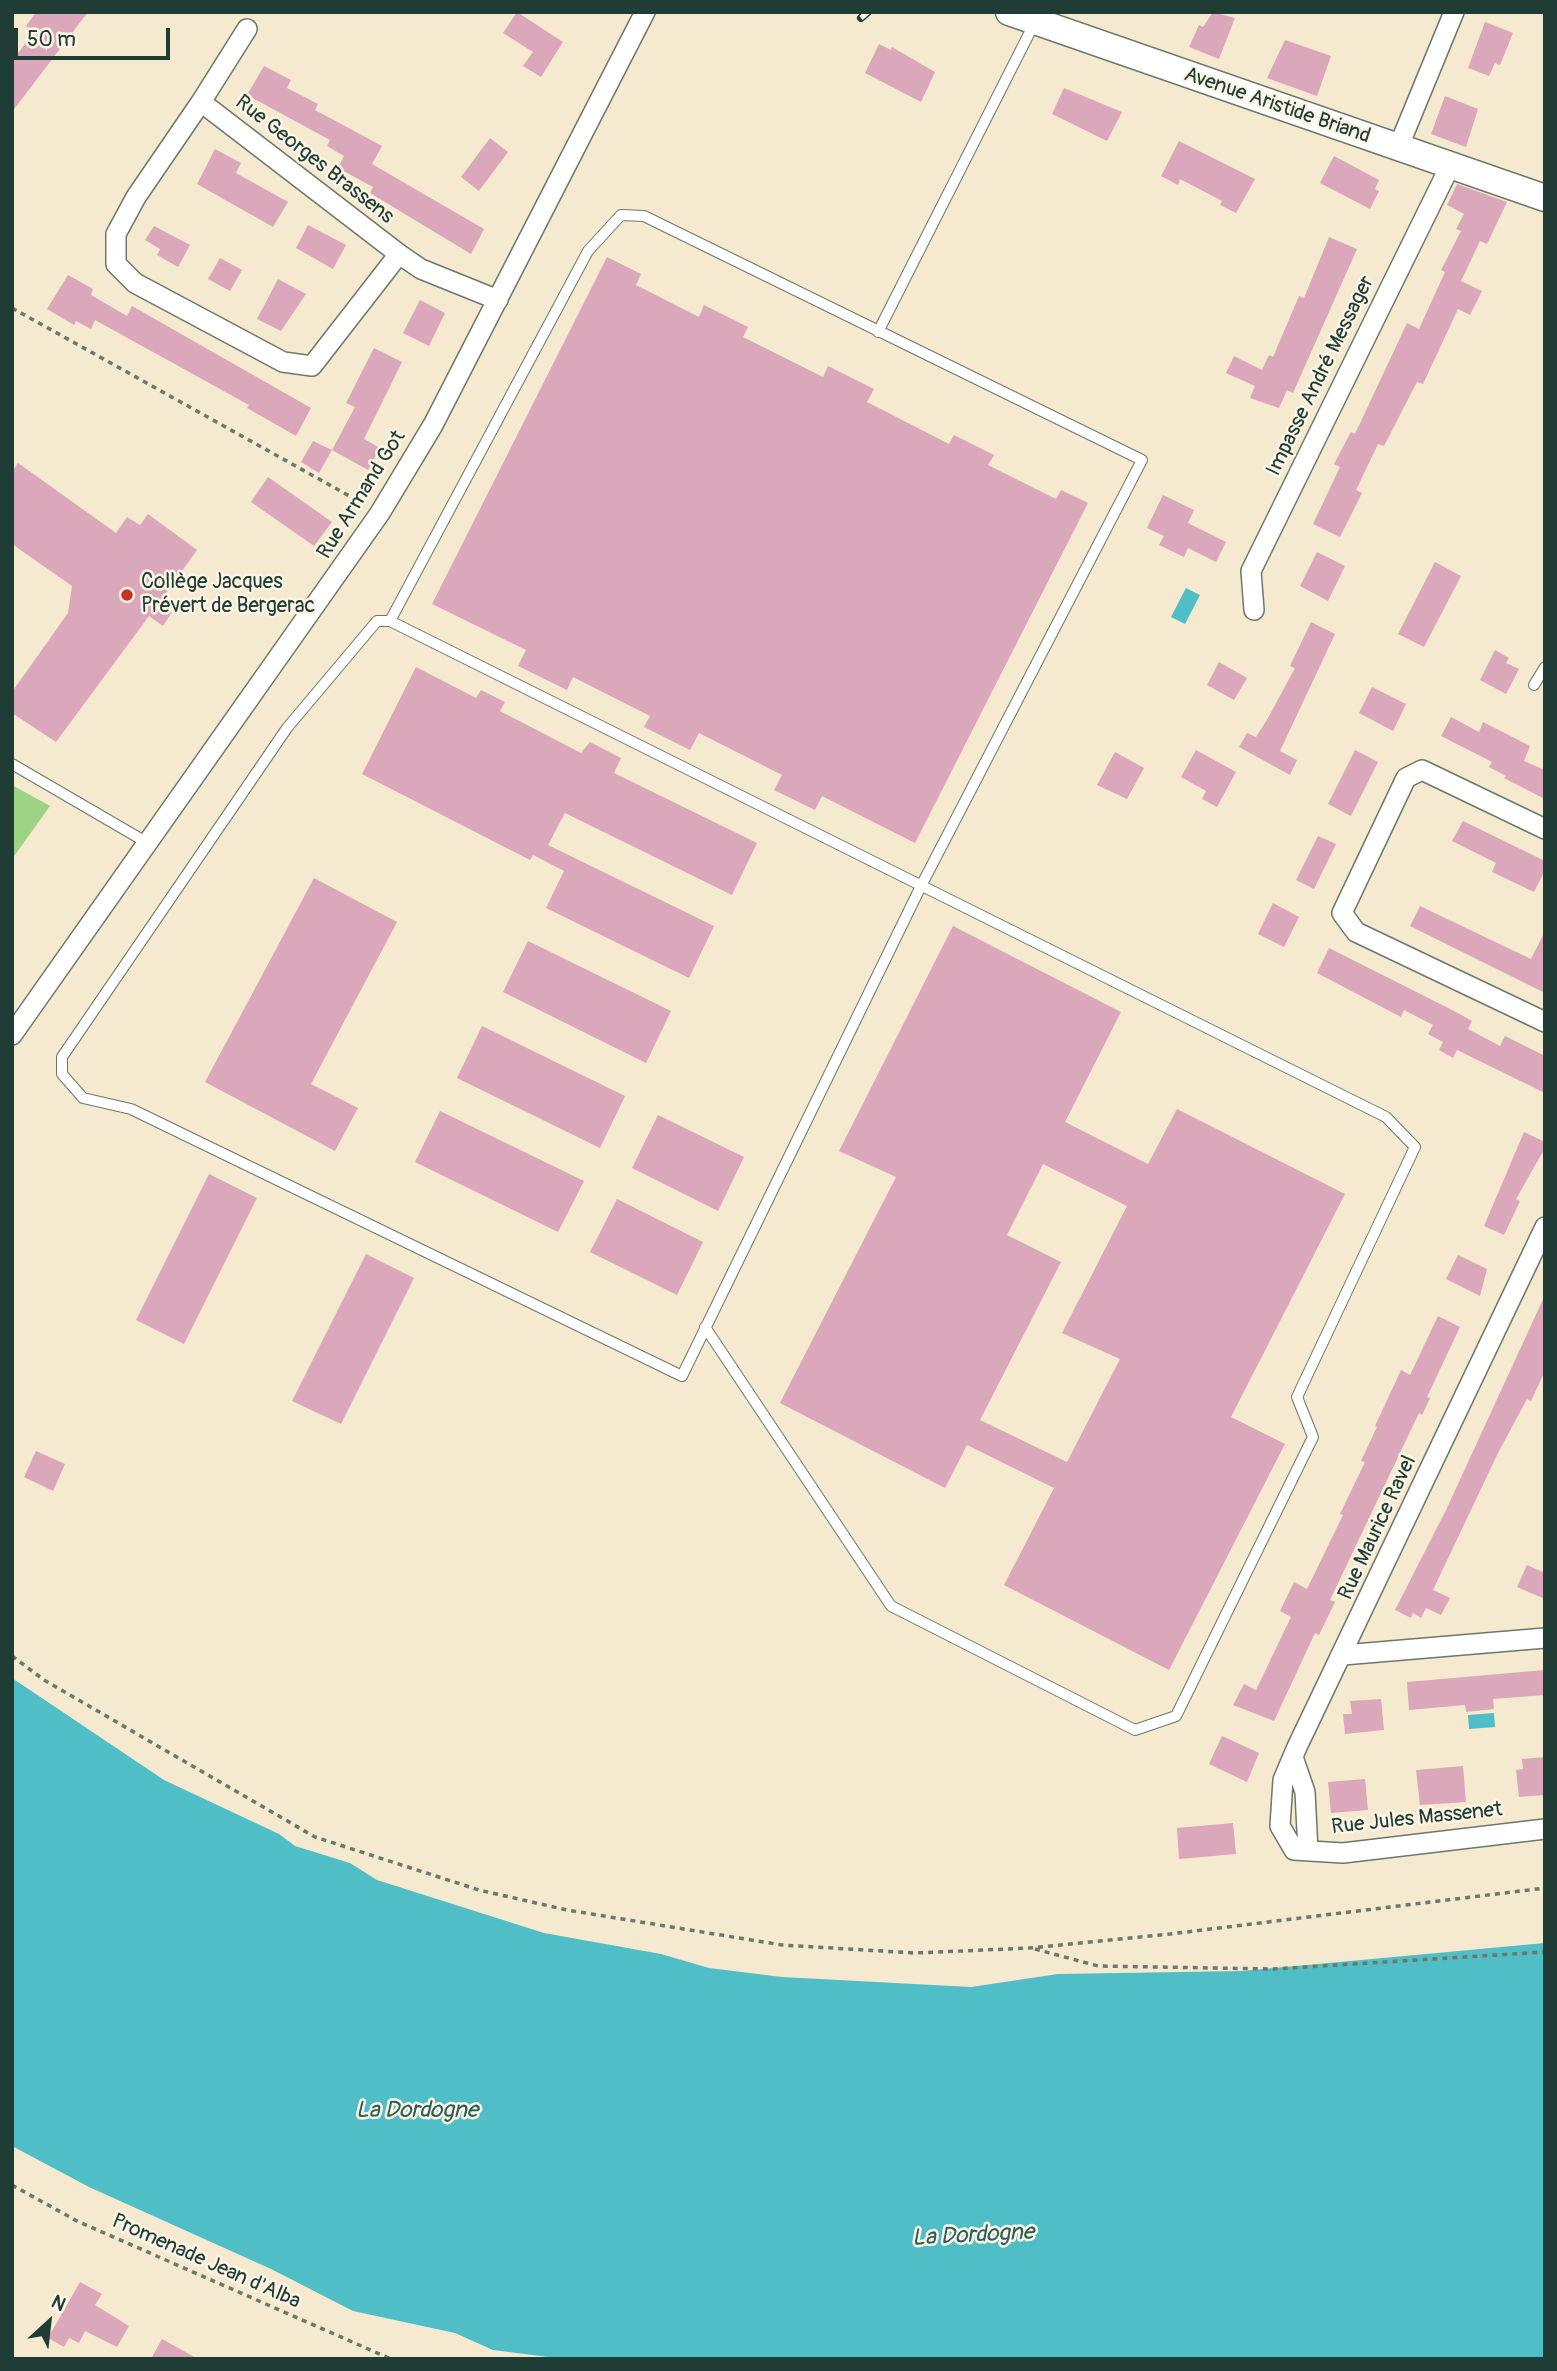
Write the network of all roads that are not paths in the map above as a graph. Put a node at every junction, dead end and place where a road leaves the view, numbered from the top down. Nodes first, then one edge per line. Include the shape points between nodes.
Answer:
1 (645, 12) edge
2 (1009, 12) edge
3 (1454, 12) edge
4 (1035, 22) junction
5 (247, 29) dead end
6 (201, 102) junction
7 (1398, 148) junction
8 (1450, 166) junction
9 (1545, 198) edge
10 (399, 254) junction
11 (498, 300) junction
12 (878, 332) junction
13 (1254, 610) dead end
14 (390, 621) junction
15 (1545, 667) edge
16 (1534, 685) dead end
17 (12, 764) edge
18 (1545, 829) edge
19 (146, 842) junction
20 (920, 886) junction
21 (1545, 1022) edge
22 (12, 1035) edge
23 (1545, 1227) edge
24 (705, 1327) junction
25 (1545, 1639) edge
26 (1343, 1655) junction
27 (1545, 1829) edge
28 (1301, 1850) joint

1 - 11 street, Rue Armand Got
2 - 4 main road, Avenue Aristide Briand
3 - 7 street
4 - 7 main road, Avenue Aristide Briand
4 - 12 lane
5 - 6 street, Rue Georges Brassens
6 - 10 street, Rue Georges Brassens
6 - 10 street, Rue Georges Brassens via 116,234 116,264 135,283 283,362 312,366
7 - 8 main road, Avenue Aristide Briand
8 - 9 main road, Avenue Aristide Briand
8 - 13 street, Impasse André Messager via 1251,572
10 - 11 street, Rue Georges Brassens via 421,269
11 - 19 street, Rue Armand Got via 433,425 380,513
12 - 14 lane via 644,216 621,215 588,251
12 - 20 lane via 1142,460
14 - 20 lane
14 - 24 lane via 377,621 287,728 62,1057 62,1074 83,1098 131,1109 681,1376
15 - 16 lane
17 - 19 lane
18 - 21 street via 1422,771 1406,778 1342,913 1356,932
19 - 22 street, Rue Armand Got
20 - 24 lane
20 - 24 lane via 1386,1118 1415,1147 1297,1397 1313,1437 1176,1716 1135,1730 891,1606
23 - 26 street, Rue Maurice Ravel
25 - 26 street
26 - 28 street, Rue Maurice Ravel via 1283,1780 1280,1826
27 - 28 street, Rue Jules Massenet via 1343,1853

